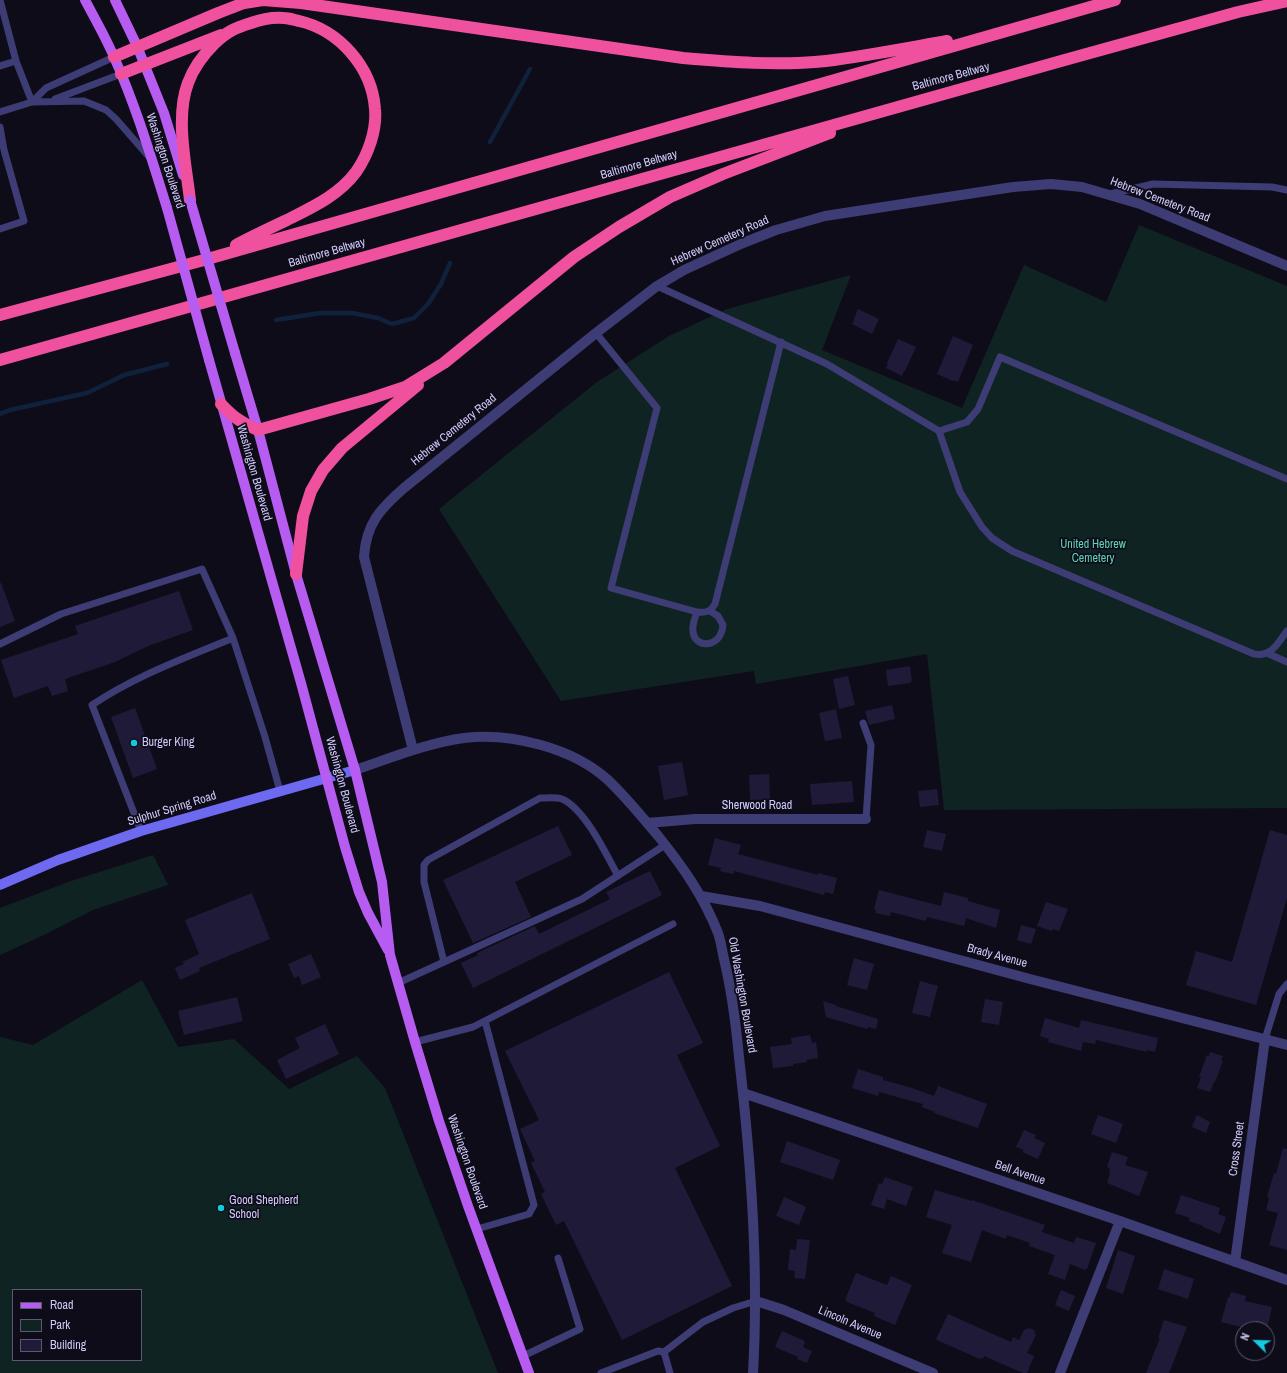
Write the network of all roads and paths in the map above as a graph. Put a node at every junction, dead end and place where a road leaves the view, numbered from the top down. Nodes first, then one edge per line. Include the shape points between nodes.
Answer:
1 (0, 0) edge
2 (85, 0) edge
3 (115, 0) edge
4 (1114, 0) edge
5 (1287, 1) edge
6 (1009, 30) junction
7 (226, 33) junction
8 (137, 46) junction
9 (114, 57) junction
10 (16, 61) junction
11 (145, 65) junction
12 (0, 66) edge
13 (121, 74) junction
14 (51, 101) junction
15 (32, 102) junction
16 (898, 106) junction
17 (0, 112) edge
18 (0, 127) edge
19 (152, 161) junction
20 (1287, 190) edge
21 (1110, 194) junction
22 (190, 200) junction
23 (0, 229) edge
24 (204, 260) junction
25 (1287, 266) edge
26 (657, 286) junction
27 (0, 315) edge
28 (596, 333) junction
29 (781, 342) junction
30 (0, 360) edge
31 (444, 363) junction
32 (221, 404) junction
33 (258, 430) junction
34 (939, 431) junction
35 (1287, 479) edge
36 (296, 574) junction
37 (710, 611) junction
38 (697, 612) junction
39 (1287, 631) edge
40 (233, 638) junction
41 (0, 644) edge
42 (1269, 654) junction
43 (1287, 662) edge
44 (863, 723) dead end
45 (413, 750) junction
46 (356, 770) junction
47 (326, 778) junction
48 (280, 791) junction
49 (866, 819) joint
50 (647, 823) junction
51 (141, 831) junction
52 (665, 845) junction
53 (618, 876) junction
54 (0, 885) edge
55 (701, 896) junction
56 (673, 924) dead end
57 (390, 955) junction
58 (444, 962) junction
59 (398, 983) junction
60 (1287, 984) edge
61 (485, 1021) junction
62 (1265, 1038) junction
63 (415, 1042) junction
64 (1287, 1045) edge
65 (743, 1092) junction
66 (1120, 1221) junction
67 (476, 1229) junction
68 (558, 1258) dead end
69 (1235, 1262) junction
70 (1287, 1280) edge
71 (756, 1301) junction
72 (664, 1352) junction
73 (522, 1356) junction
74 (529, 1373) edge
75 (601, 1373) edge
76 (670, 1373) edge
77 (753, 1373) edge
78 (933, 1373) edge
79 (1060, 1373) edge

1 - 10 lane
2 - 9 main road, Washington Boulevard
3 - 8 main road, Washington Boulevard
4 - 6 highway
5 - 16 highway, Baltimore Beltway via 1238,12
6 - 8 highway via 825,61 735,62 683,58 301,3 262,0 218,13
6 - 24 highway
7 - 11 highway
7 - 22 highway via 198,65 188,83 183,103 181,130
7 - 24 highway via 262,19 286,18 324,30 347,48 366,75 375,109 374,129 368,151 356,172 340,189 321,203
8 - 9 highway
8 - 11 main road, Washington Boulevard
9 - 13 main road, Washington Boulevard
9 - 15 lane via 46,88
10 - 12 lane
10 - 15 lane
11 - 13 highway
11 - 22 main road, Washington Boulevard via 164,113
13 - 14 lane
13 - 19 main road, Washington Boulevard
14 - 15 lane
14 - 19 lane via 84,101 106,110 116,118
15 - 17 lane
16 - 30 highway, Baltimore Beltway
16 - 31 highway via 670,197 574,257
18 - 23 lane via 24,221
19 - 32 main road, Washington Boulevard, bridge
20 - 21 lane via 1272,187 1153,184
21 - 25 street, Hebrew Cemetery Road via 1140,204
21 - 26 street, Hebrew Cemetery Road via 1082,187 1051,184 1013,187 825,216 743,242
22 - 33 main road, Washington Boulevard, bridge
24 - 27 highway
26 - 28 street, Hebrew Cemetery Road
26 - 29 lane
28 - 38 lane via 657,408 611,588
28 - 45 street, Hebrew Cemetery Road via 387,502 369,530 364,557
29 - 34 lane via 827,364
29 - 37 lane via 715,604
31 - 33 highway via 405,386 369,400
31 - 36 highway via 342,448 323,470 311,491 303,516
32 - 33 highway via 232,416
32 - 47 main road, Washington Boulevard
33 - 36 main road, Washington Boulevard
34 - 35 lane via 967,422 978,409 1000,357
34 - 42 lane via 960,492 982,527 1001,545 1254,654
36 - 46 main road, Washington Boulevard
37 - 38 lane
37 - 38 lane via 718,616 723,625 719,638 709,644 698,641 694,636 693,622
39 - 42 lane
40 - 41 lane via 202,568 61,614
40 - 48 lane
40 - 51 lane via 113,691 92,705
42 - 43 lane
44 - 49 lane via 871,745
45 - 46 street, Old Washington Boulevard
45 - 50 street, Old Washington Boulevard via 464,738 514,739 541,746 568,755 589,766 612,784
46 - 47 main road, Sulphur Spring Road
46 - 57 main road, Washington Boulevard via 382,882
47 - 48 main road, Sulphur Spring Road
47 - 57 main road, Washington Boulevard via 359,892
48 - 51 main road, Sulphur Spring Road
49 - 50 street, Sherwood Road via 695,819
50 - 52 street, Old Washington Boulevard
51 - 54 main road, Sulphur Spring Road via 58,860
52 - 53 lane
52 - 55 street, Old Washington Boulevard
53 - 58 lane via 582,899
53 - 58 lane via 593,831 573,807 561,799 540,798 428,860 424,865 424,882
55 - 62 street, Brady Avenue via 760,906 1030,979
55 - 65 street, Old Washington Boulevard via 718,935 727,973
56 - 61 lane
57 - 59 main road, Washington Boulevard
58 - 59 lane
59 - 63 main road, Washington Boulevard
60 - 62 lane via 1279,994
61 - 63 lane via 473,1027
61 - 67 lane via 534,1205 529,1214
62 - 64 street, Brady Avenue
62 - 69 street, Cross Street
63 - 67 main road, Washington Boulevard
65 - 66 street, Bell Avenue
65 - 71 street, Old Washington Boulevard via 755,1248
66 - 69 street, Bell Avenue
66 - 79 street
67 - 73 main road, Washington Boulevard
68 - 73 lane via 580,1329
69 - 70 street, Bell Avenue
71 - 72 lane via 703,1322
71 - 77 street, Old Washington Boulevard
71 - 78 street, Lincoln Avenue via 784,1310
72 - 75 lane via 658,1351
72 - 76 lane
73 - 74 main road, Washington Boulevard

